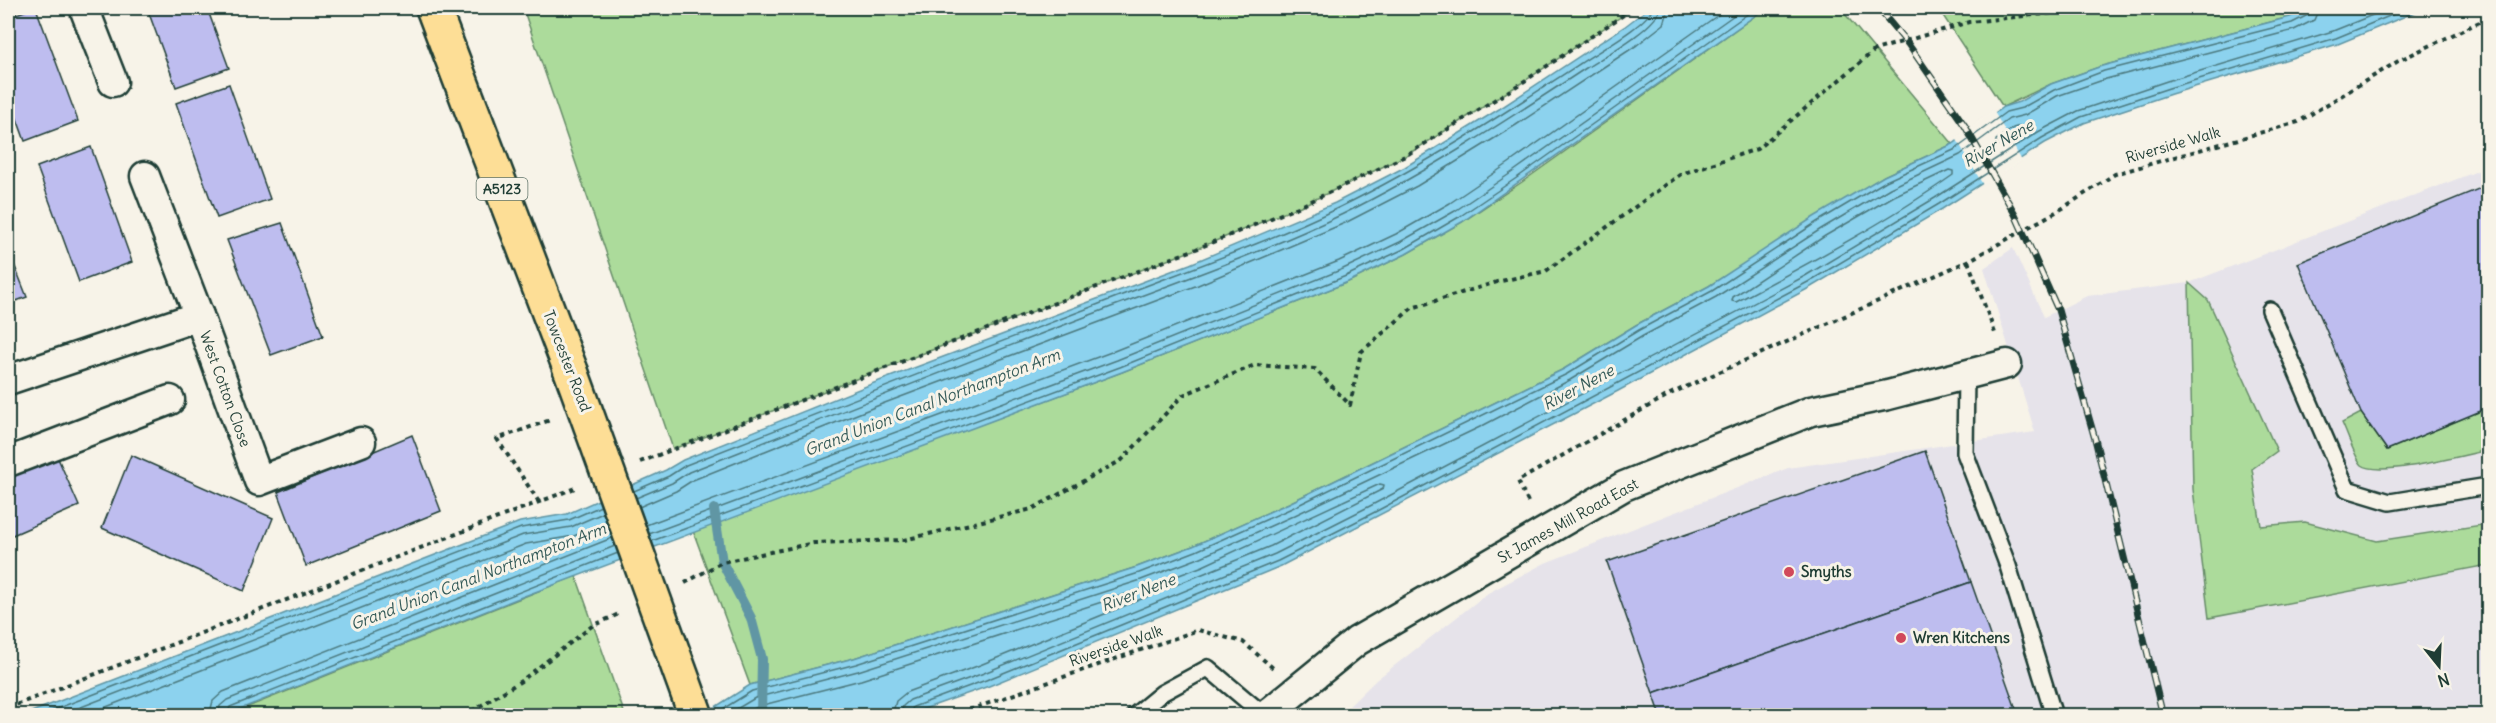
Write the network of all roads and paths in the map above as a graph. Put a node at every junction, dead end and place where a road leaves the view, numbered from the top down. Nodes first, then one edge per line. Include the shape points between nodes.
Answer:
1 (84, 8) edge
2 (433, 8) edge
3 (1634, 8) edge
4 (2099, 8) edge
5 (2488, 18) edge
6 (113, 82) dead end
7 (145, 176) dead end
8 (1968, 261) junction
9 (2270, 310) dead end
10 (199, 316) junction
11 (2007, 364) joint
12 (1966, 374) junction
13 (8, 380) edge
14 (171, 400) dead end
15 (584, 406) junction
16 (361, 442) dead end
17 (8, 462) edge
18 (639, 462) dead end
19 (584, 484) dead end
20 (2488, 486) edge
21 (539, 502) junction
22 (1529, 505) dead end
23 (677, 586) dead end
24 (624, 611) dead end
25 (1280, 674) dead end
26 (8, 708) edge
27 (464, 716) edge
28 (696, 716) edge
29 (952, 716) edge
30 (1134, 716) edge
31 (1265, 716) edge
32 (2054, 716) edge

1 - 6 street
2 - 15 main road, Towcester Road / A5123, bridge
3 - 18 path via 1405,156 1304,205
4 - 23 path via 1969,22 1875,50 1757,149 1681,174 1546,271 1412,308 1361,352 1350,405 1315,369 1256,365 1183,395 1122,460 1032,509 904,540 814,543 723,562
5 - 8 path, Riverside Walk via 2400,60 2298,122 2115,174
7 - 10 street
8 - 11 path
8 - 22 path, Riverside Walk via 1670,394 1518,481
9 - 20 lane via 2346,489 2390,502
10 - 13 street, West Cotton Close
10 - 16 street, West Cotton Close via 259,481
11 - 12 street, St James Mill Road East
12 - 31 street, St James Mill Road East via 1811,411 1624,486 1357,640
12 - 32 lane via 1965,453 2008,566
14 - 17 street
15 - 21 path via 497,439
15 - 28 main road, Towcester Road / A5123, bridge
19 - 21 path
21 - 26 path
24 - 27 path via 592,626 521,681
25 - 29 path, Riverside Walk via 1243,642 1198,630
30 - 31 lane via 1162,693 1208,668

